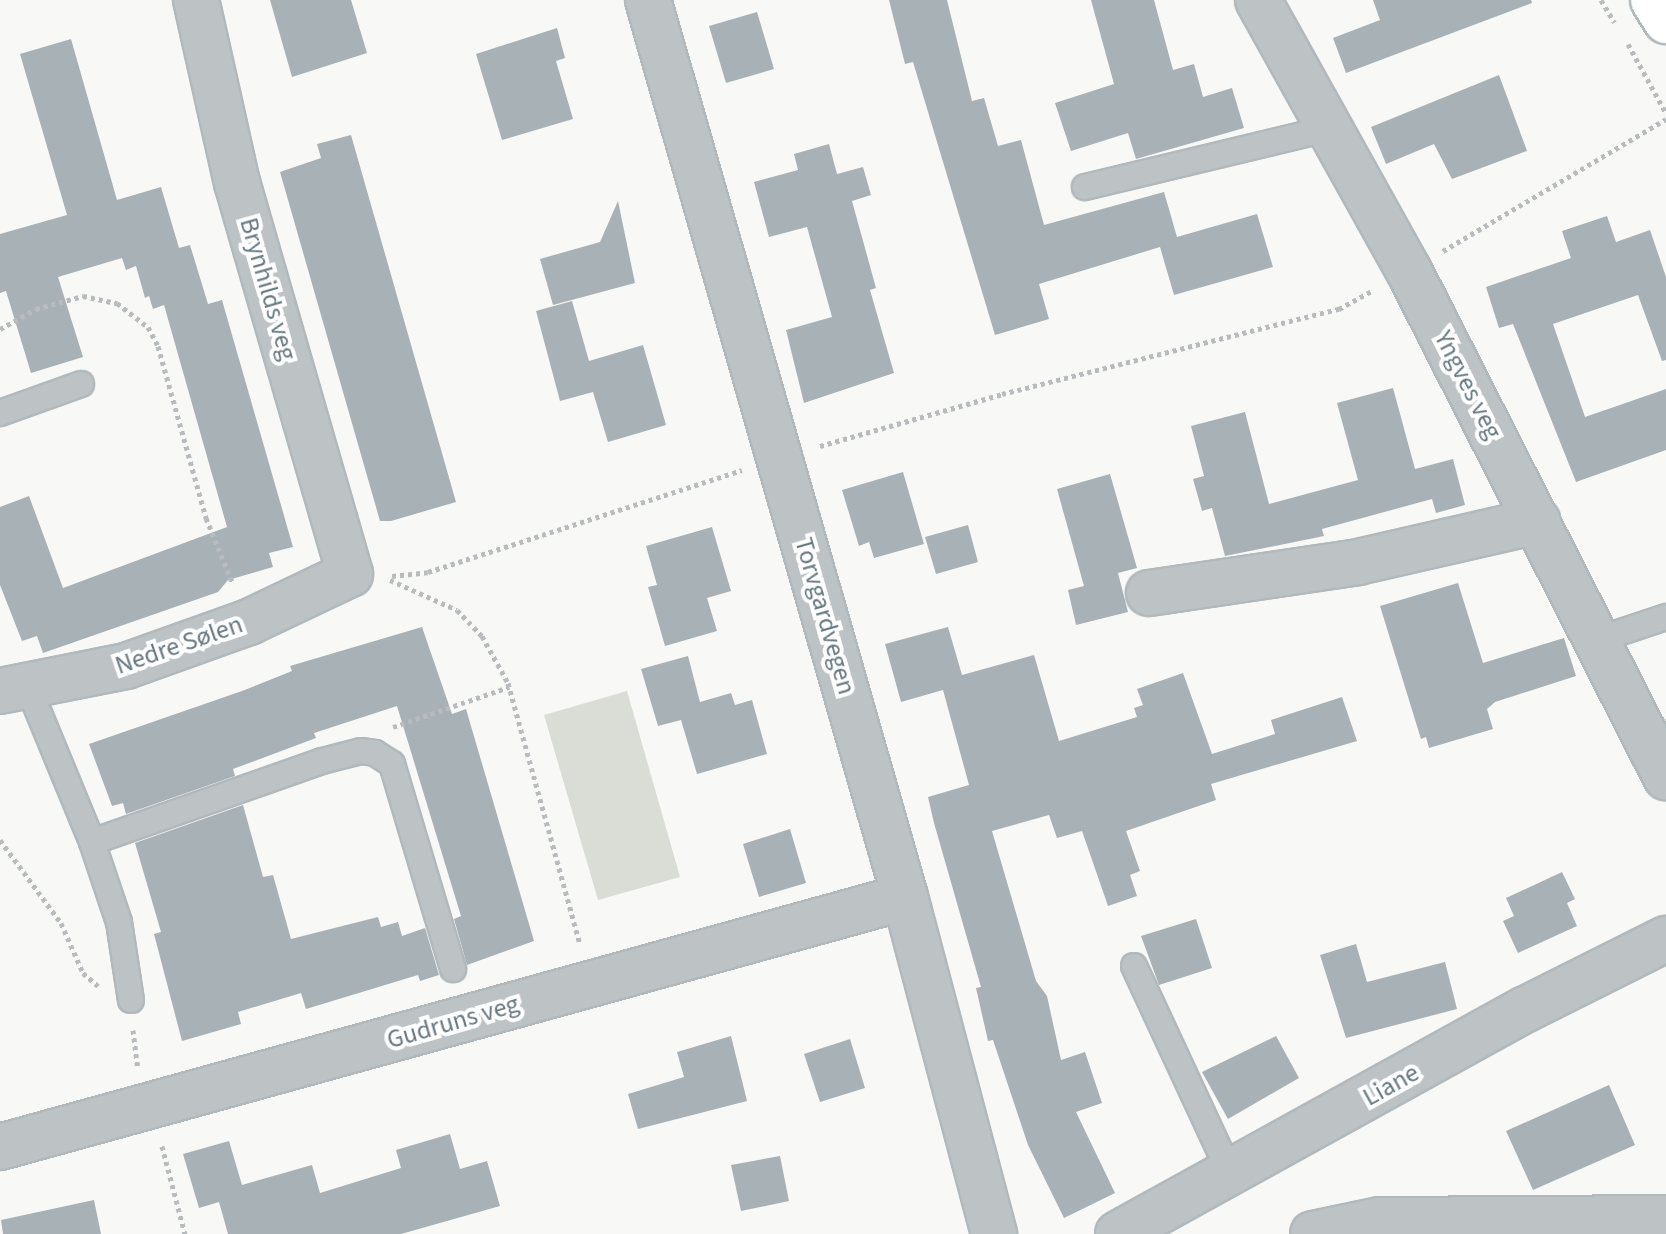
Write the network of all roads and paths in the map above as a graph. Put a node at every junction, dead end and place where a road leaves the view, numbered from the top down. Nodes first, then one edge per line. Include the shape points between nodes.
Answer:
1 (196, 0) edge
2 (648, 0) edge
3 (1258, 0) edge
4 (1601, 0) edge
5 (1653, 0) edge
6 (1666, 21) edge
7 (1666, 116) edge
8 (1327, 129) junction
9 (1085, 187) dead end
10 (1409, 271) junction
11 (0, 329) edge
12 (81, 384) dead end
13 (0, 413) edge
14 (781, 458) junction
15 (1537, 521) junction
16 (367, 576) junction
17 (1149, 593) dead end
18 (1666, 617) edge
19 (249, 622) junction
20 (1597, 640) junction
21 (509, 687) junction
22 (14, 690) edge
23 (375, 753) junction
24 (1666, 777) edge
25 (0, 840) edge
26 (92, 842) junction
27 (905, 897) junction
28 (1666, 939) edge
29 (1134, 966) dead end
30 (453, 969) dead end
31 (591, 983) junction
32 (131, 1000) junction
33 (152, 1106) junction
34 (0, 1147) edge
35 (1229, 1171) junction
36 (1666, 1218) edge
37 (185, 1234) edge
38 (994, 1234) edge
39 (1118, 1234) edge
40 (1313, 1234) edge

1 - 16 street, Brynhilds veg via 237,183
2 - 14 street, Torvgardvegen
3 - 8 street, Yngves veg
4 - 7 path
5 - 6 main road
7 - 10 path
8 - 9 lane
8 - 10 street, Yngves veg
10 - 14 path via 1339,309 1002,394
10 - 15 street, Yngves veg
11 - 19 path via 36,309 83,296 117,303 148,327 158,346 206,518
12 - 13 lane
14 - 16 path via 428,572
14 - 27 street, Torvgardvegen
15 - 17 street via 1358,562
15 - 20 street, Yngves veg
16 - 19 street, Nedre Sølen
16 - 21 path via 457,610 482,636
18 - 20 lane
19 - 22 street, Nedre Sølen via 126,666
20 - 24 street, Yngves veg
21 - 23 path via 382,731
21 - 31 path
22 - 26 lane
23 - 26 lane via 361,751 322,761
23 - 30 lane via 392,764
25 - 32 path via 61,923 83,973 93,985
26 - 32 lane via 119,922
27 - 31 street, Gudruns veg
27 - 38 street, Torvgardvegen
28 - 35 street, Liane
29 - 35 lane
31 - 33 street, Gudruns veg
32 - 33 path via 135,1057
33 - 34 street, Gudruns veg
33 - 37 path
35 - 39 street, Liane
36 - 40 street via 1380,1220

